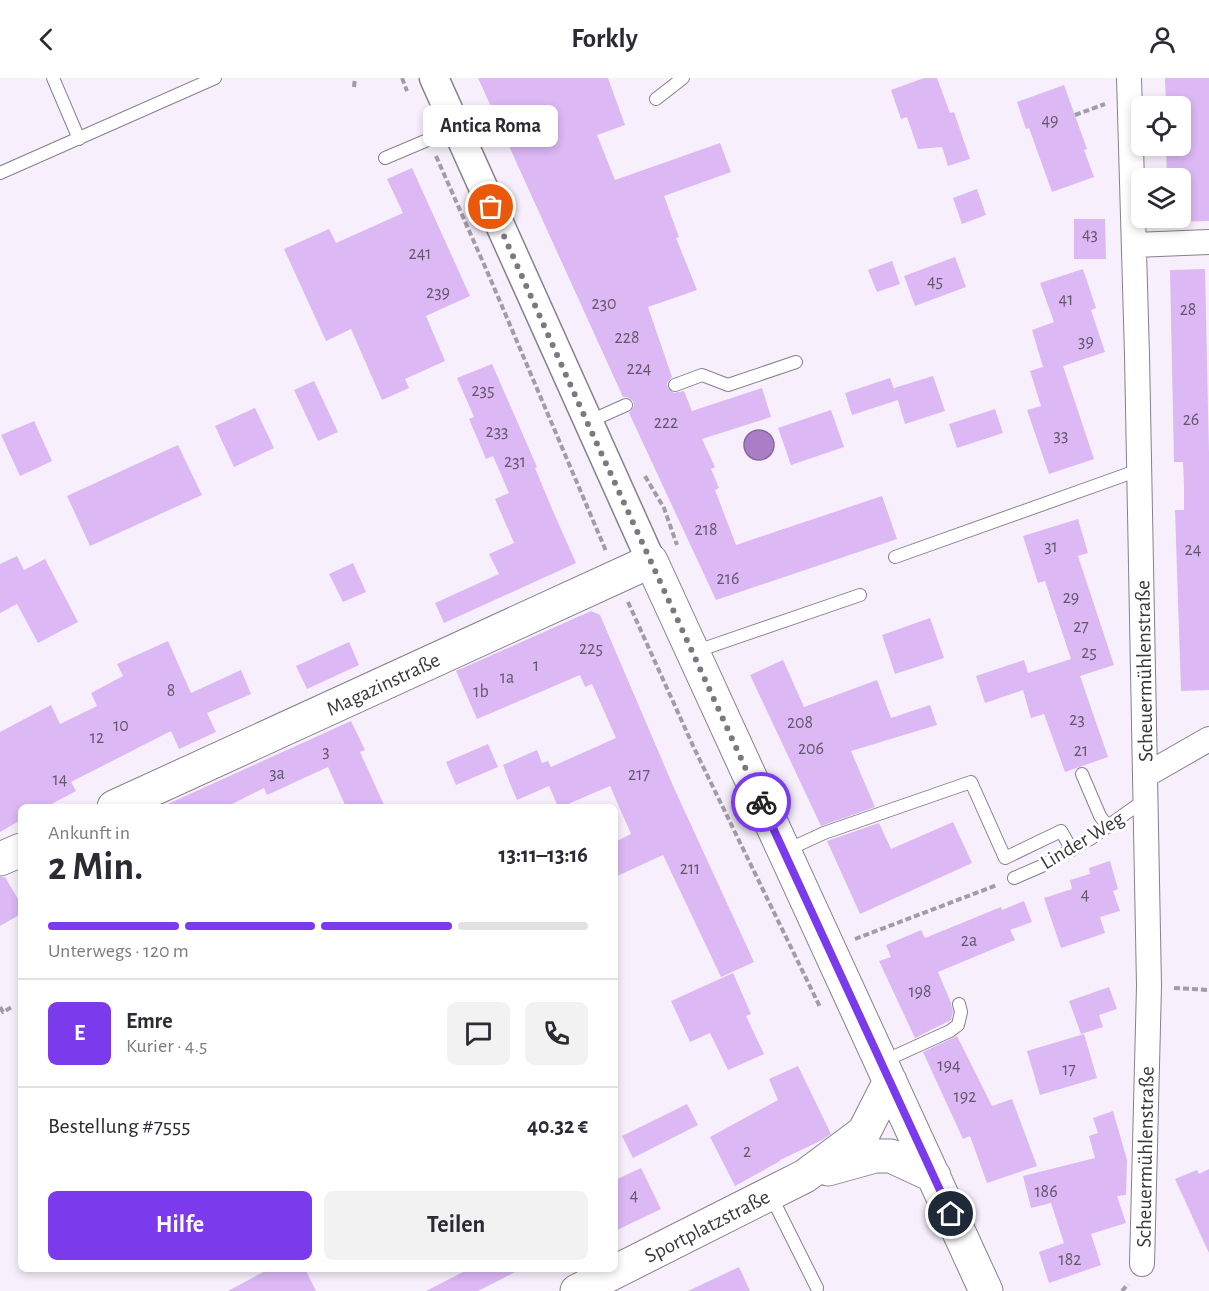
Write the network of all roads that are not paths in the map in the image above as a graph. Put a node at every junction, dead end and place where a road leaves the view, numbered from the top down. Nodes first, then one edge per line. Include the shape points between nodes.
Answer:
1 (53, 78) edge
2 (215, 78) edge
3 (434, 78) edge
4 (683, 78) edge
5 (1129, 87) edge
6 (656, 99) dead end
7 (456, 128) junction
8 (79, 139) junction
9 (386, 158) dead end
10 (0, 173) edge
11 (1209, 242) edge
12 (1134, 245) junction
13 (796, 362) dead end
14 (675, 386) dead end
15 (626, 405) dead end
16 (587, 422) junction
17 (1139, 470) junction
18 (895, 556) dead end
19 (651, 561) junction
20 (860, 594) dead end
21 (692, 652) junction
22 (1209, 739) edge
23 (1082, 774) dead end
24 (1146, 787) junction
25 (121, 804) edge
26 (1108, 827) junction
27 (1072, 850) junction
28 (18, 851) edge
29 (784, 852) junction
30 (0, 859) edge
31 (1014, 878) road end
32 (959, 1004) dead end
33 (886, 1071) junction
34 (805, 1176) junction
35 (933, 1176) junction
36 (770, 1195) junction
37 (1142, 1264) dead end
38 (618, 1271) edge
39 (615, 1272) edge
40 (817, 1288) dead end
41 (577, 1291) edge
42 (986, 1291) edge

1 - 8 lane
2 - 8 lane
3 - 7 street
4 - 6 lane
5 - 12 street, Scheuermühlenstraße
7 - 9 lane
7 - 16 street
8 - 10 lane
11 - 12 street
12 - 17 street, Scheuermühlenstraße
13 - 14 lane via 728,385 702,375
15 - 16 lane
16 - 19 street
17 - 18 lane
17 - 24 street, Scheuermühlenstraße
19 - 21 main road
19 - 25 main road, Magazinstraße
20 - 21 lane
21 - 29 main road
22 - 24 street, Linder Weg
23 - 26 lane
24 - 26 lane, Linder Weg
24 - 37 street, Scheuermühlenstraße via 1149,986
26 - 27 lane, Linder Weg
27 - 29 lane via 1061,831 1005,858 971,782 824,833
27 - 31 lane, Linder Weg
28 - 30 main road
29 - 33 main road
32 - 33 lane via 960,1021 951,1031
33 - 34 main road via 864,1132
33 - 35 main road
34 - 35 main road via 875,1156 891,1156
34 - 36 main road, Sportplatzstraße
35 - 42 main road
36 - 38 main road, Sportplatzstraße
36 - 40 lane
39 - 41 main road, Sportplatzstraße

